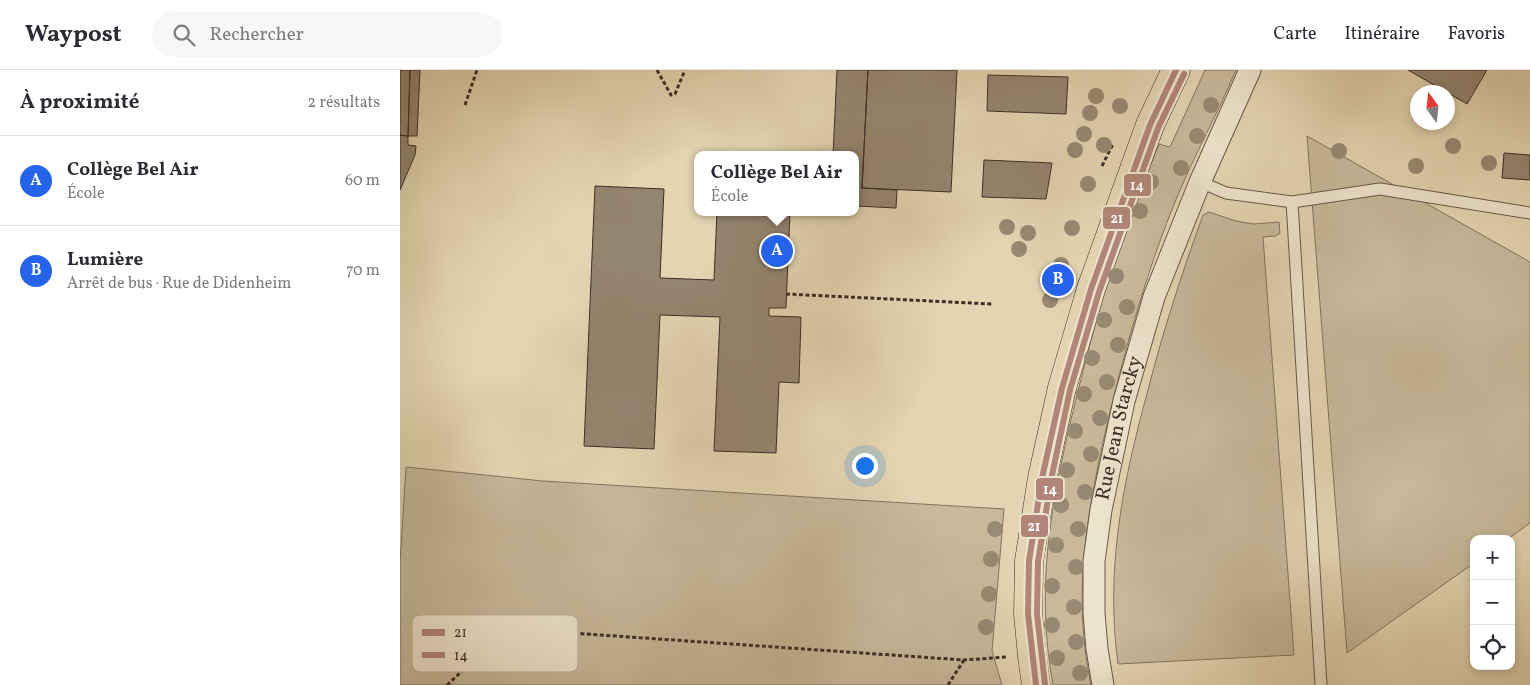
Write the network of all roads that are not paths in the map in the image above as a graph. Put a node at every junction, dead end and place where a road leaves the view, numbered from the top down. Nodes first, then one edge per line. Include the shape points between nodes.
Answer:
1 (1176, 70) edge
2 (1250, 70) edge
3 (1200, 182) junction
4 (1292, 202) junction
5 (1530, 214) edge
6 (1036, 685) edge
7 (1103, 685) edge
8 (1321, 685) edge

1 - 6 main road via 1150,125 1091,289 1062,388 1042,478 1029,561 1028,614
2 - 3 street, Rue Jean Starcky
3 - 4 lane via 1226,193
3 - 7 street, Rue Jean Starcky via 1154,297 1124,402 1101,510 1094,561 1094,613
4 - 5 lane via 1380,189
4 - 8 lane

